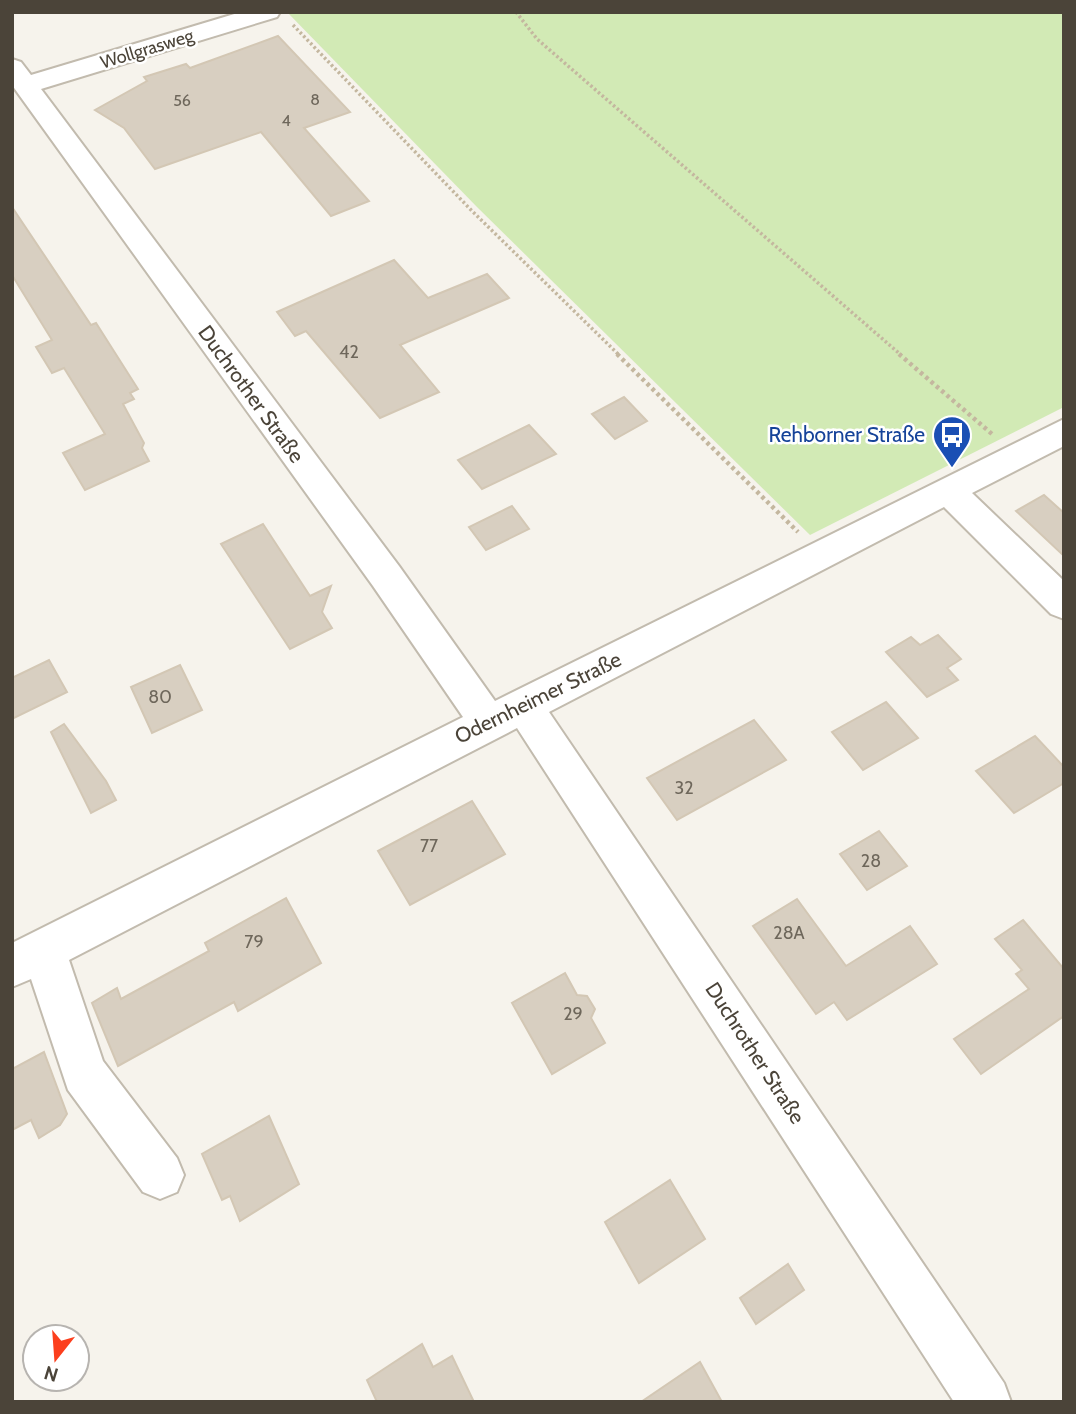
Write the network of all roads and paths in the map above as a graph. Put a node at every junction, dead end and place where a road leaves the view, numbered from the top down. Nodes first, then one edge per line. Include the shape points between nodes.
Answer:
1 (516, 12) edge
2 (279, 17) edge
3 (19, 76) edge
4 (1064, 431) edge
5 (1002, 442) dead end
6 (948, 490) junction
7 (771, 508) dead end
8 (1064, 604) edge
9 (505, 714) junction
10 (28, 958) edge
11 (160, 1175) dead end
12 (985, 1402) edge

1 - 5 path via 537,39
2 - 3 street, Wollgrasweg
2 - 7 path
3 - 9 street, Duchrother Straße via 386,576
4 - 6 street, Odernheimer Straße
6 - 8 street
6 - 9 street, Odernheimer Straße
9 - 10 street, Odernheimer Straße
9 - 12 street, Duchrother Straße
10 - 11 street via 84,1073

